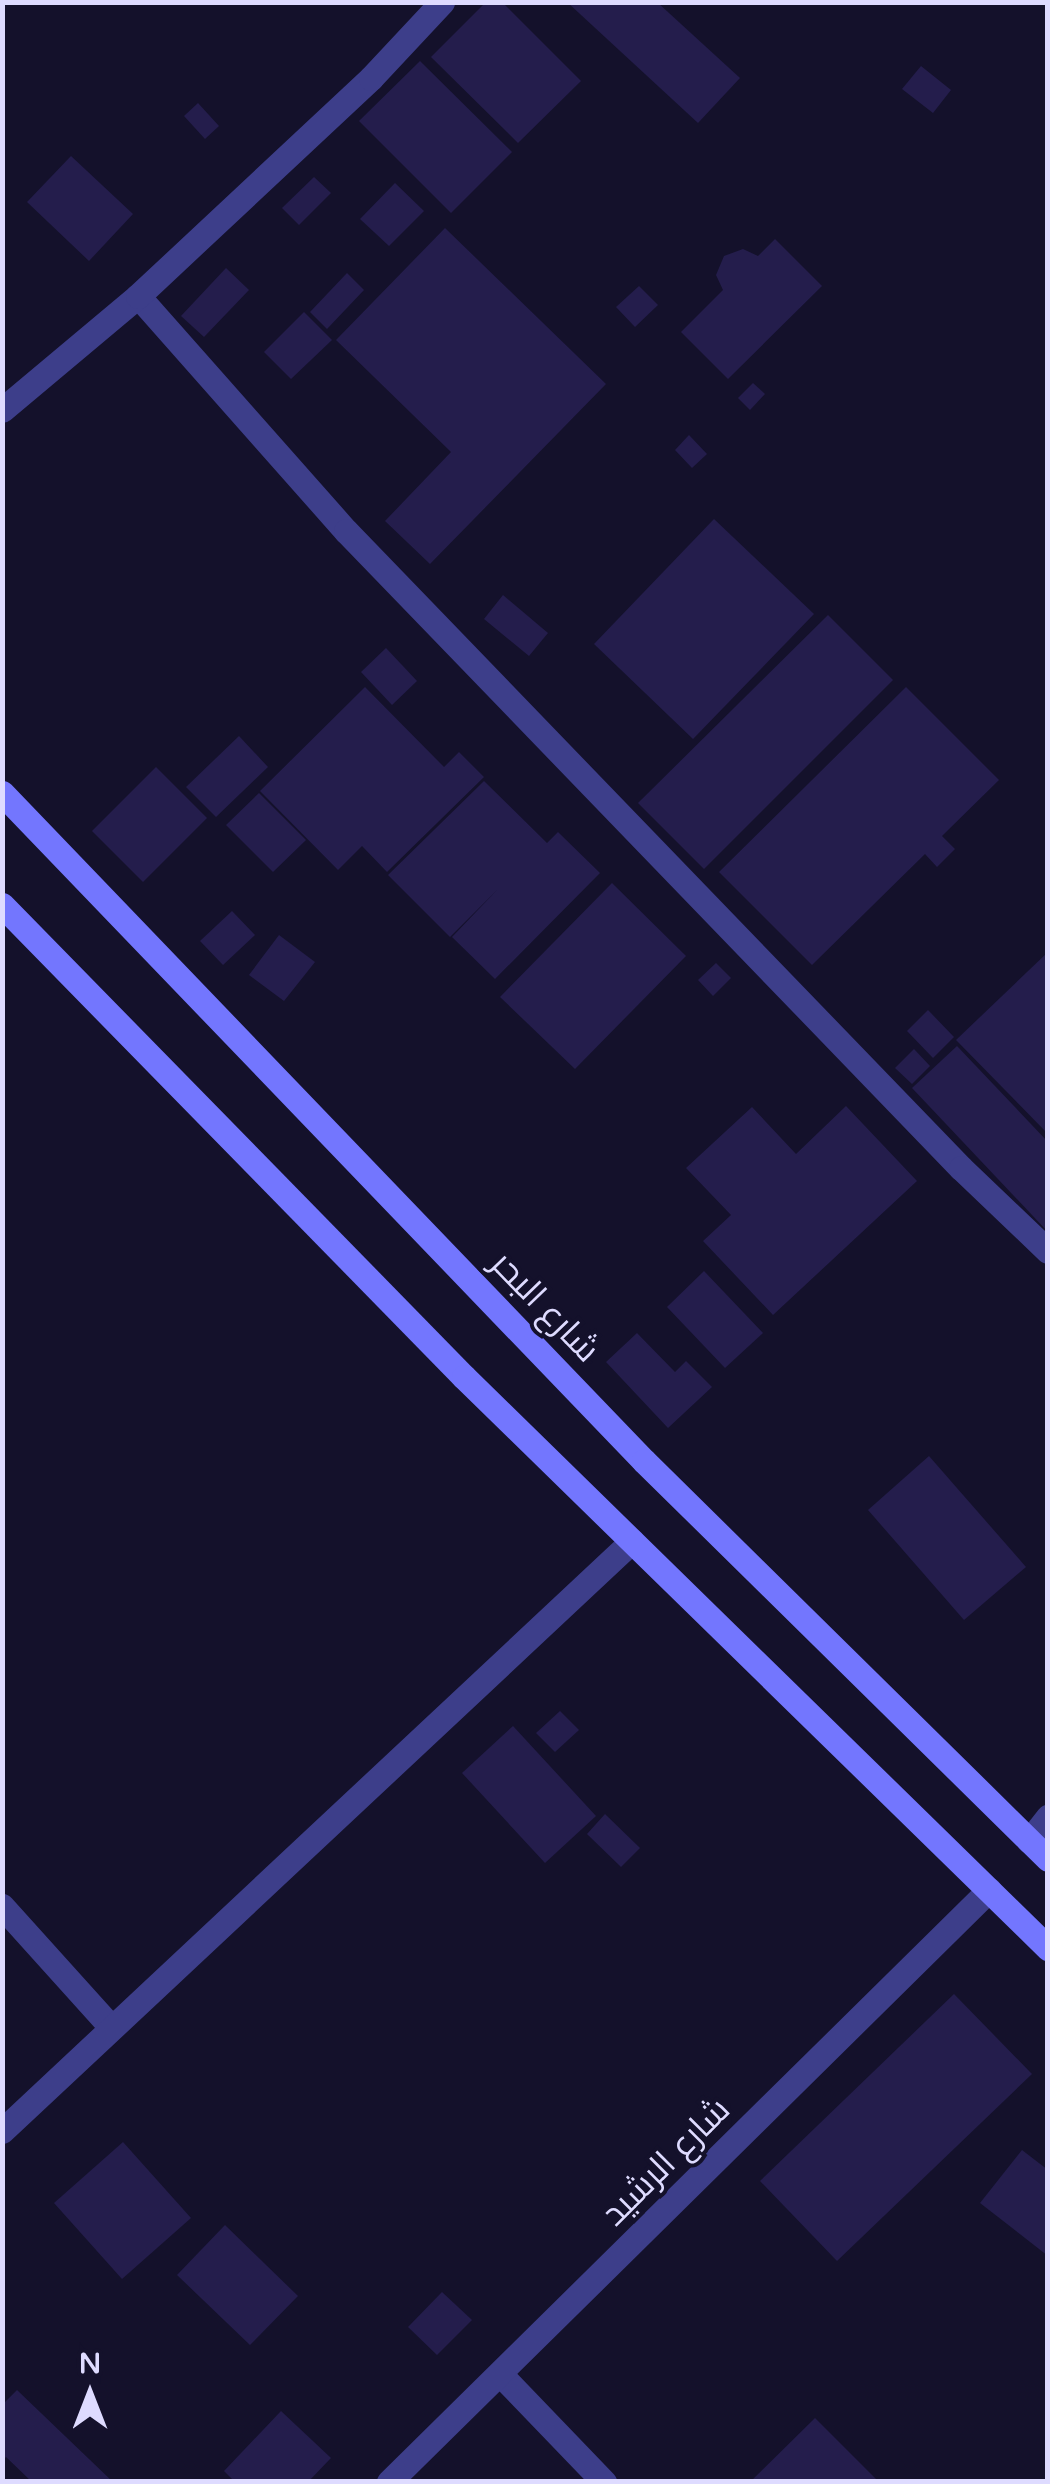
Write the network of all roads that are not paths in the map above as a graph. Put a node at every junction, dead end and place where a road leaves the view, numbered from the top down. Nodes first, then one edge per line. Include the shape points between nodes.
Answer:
1 (442, 2) edge
2 (138, 296) junction
3 (2, 410) edge
4 (2, 793) edge
5 (2, 905) edge
6 (1048, 1252) edge
7 (632, 1541) junction
8 (1048, 1817) edge
9 (1038, 1850) edge
10 (989, 1890) junction
11 (2, 1906) edge
12 (1048, 1948) edge
13 (110, 2026) junction
14 (2, 2131) edge
15 (501, 2374) junction
16 (389, 2482) edge
17 (604, 2482) edge

1 - 2 street via 371,78
2 - 3 street
2 - 6 street via 346,531
4 - 9 main road, شارع البحر via 644,1461
5 - 7 main road
7 - 10 main road
7 - 13 street
8 - 9 street
10 - 12 main road
10 - 15 street, شارع الرشيد
11 - 13 street
13 - 14 street
15 - 16 street, شارع الرشيد
15 - 17 street

